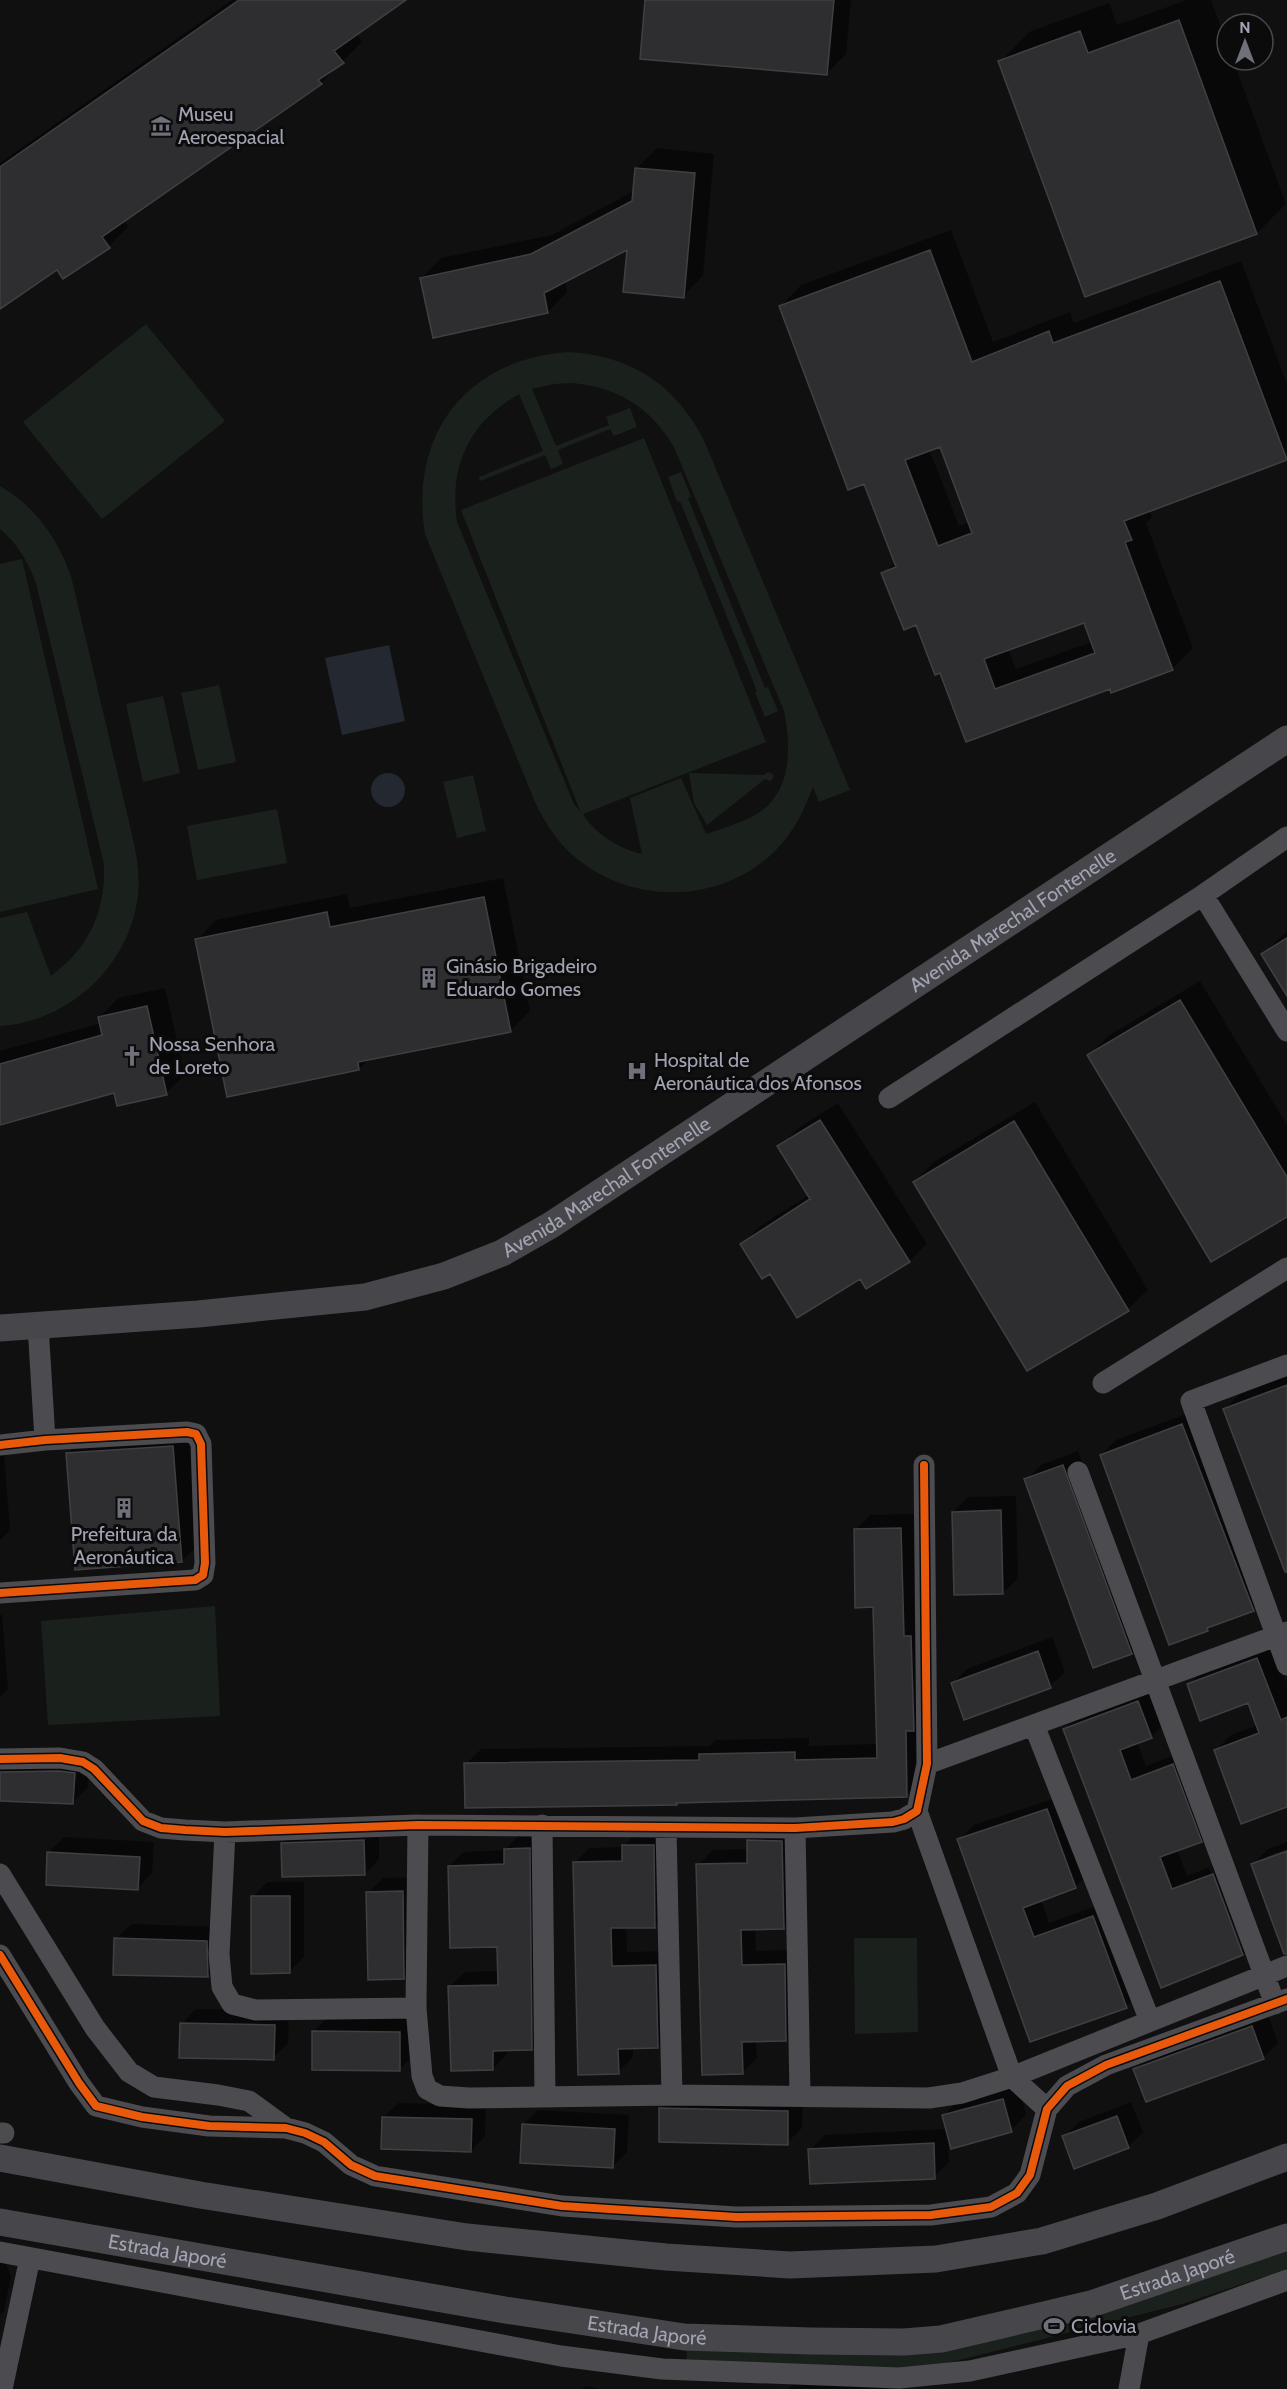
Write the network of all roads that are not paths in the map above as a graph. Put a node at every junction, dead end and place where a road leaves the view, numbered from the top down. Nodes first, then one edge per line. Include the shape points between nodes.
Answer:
1 (1287, 739) edge
2 (1287, 837) edge
3 (1203, 895) junction
4 (1287, 1031) edge
5 (889, 1098) dead end
6 (1287, 1268) edge
7 (38, 1326) junction
8 (0, 1328) edge
9 (1287, 1365) edge
10 (1103, 1383) dead end
11 (45, 1440) junction
12 (0, 1445) edge
13 (924, 1465) dead end
14 (1078, 1472) dead end
15 (0, 1593) edge
16 (1281, 1634) edge
17 (1287, 1665) edge
18 (1156, 1680) junction
19 (1034, 1725) junction
20 (0, 1759) edge
21 (927, 1764) junction
22 (917, 1811) junction
23 (418, 1825) junction
24 (542, 1826) junction
25 (795, 1828) junction
26 (666, 1829) junction
27 (225, 1832) junction
28 (0, 1874) edge
29 (0, 1955) edge
30 (1287, 1965) edge
31 (1264, 1975) junction
32 (1281, 2002) edge
33 (416, 2008) junction
34 (1150, 2021) junction
35 (1012, 2077) junction
36 (672, 2095) junction
37 (800, 2095) junction
38 (545, 2097) junction
39 (1047, 2109) junction
40 (286, 2128) junction
41 (1, 2141) edge
42 (1287, 2157) edge
43 (0, 2222) edge
44 (1287, 2237) edge
45 (0, 2252) edge
46 (30, 2258) junction
47 (1287, 2280) edge
48 (652, 2332) junction
49 (1139, 2334) junction
50 (684, 2337) junction
51 (660, 2379) edge
52 (898, 2384) edge
53 (2, 2389) edge
54 (1129, 2389) edge

1 - 7 main road, Avenida Marechal Fontenelle via 560,1219 501,1253 444,1276 366,1297
2 - 3 street
3 - 4 street
3 - 5 street
6 - 10 street
7 - 8 main road, Avenida Marechal Fontenelle
7 - 11 street
9 - 16 street via 1191,1401
11 - 12 street
11 - 15 street via 196,1434 201,1444 203,1575 195,1580
13 - 21 street
14 - 18 street
16 - 17 street
16 - 18 street
18 - 19 street
18 - 31 street
19 - 21 street
19 - 34 street
20 - 27 street via 60,1758 83,1762 143,1821 161,1828
21 - 22 street
22 - 25 street via 893,1822
22 - 35 street
23 - 24 street
23 - 27 street
23 - 33 street
24 - 26 street
24 - 38 street
25 - 26 street
25 - 37 street
26 - 36 street
27 - 33 street via 219,1954 222,1987 232,2004 256,2010
28 - 40 street via 95,2028 129,2072 154,2087 249,2101
29 - 40 street via 96,2106 209,2126
30 - 31 street
31 - 32 street
31 - 34 street
32 - 39 street via 1106,2065 1067,2086
33 - 38 street via 422,2076 427,2089 440,2096 469,2098
34 - 35 street
35 - 37 street via 962,2093 929,2098
35 - 39 street
36 - 37 street
36 - 38 street
39 - 40 street via 1030,2175 1017,2193 991,2207 931,2215 736,2217 562,2206 375,2176 351,2165 324,2142
41 - 42 main road via 200,2195 467,2237 790,2265 936,2259 1042,2241 1157,2206
43 - 48 main road, Estrada Japoré
44 - 50 main road, Estrada Japoré via 1090,2304 941,2339 811,2342
45 - 46 street, Estrada Japoré
46 - 51 street, Estrada Japoré via 561,2356
46 - 53 street
47 - 49 street, Estrada Japoré
48 - 50 main road, Estrada Japoré
48 - 51 street via 649,2360
49 - 52 street, Estrada Japoré
49 - 54 street
50 - 51 street via 679,2361
51 - 52 street, Estrada Japoré

